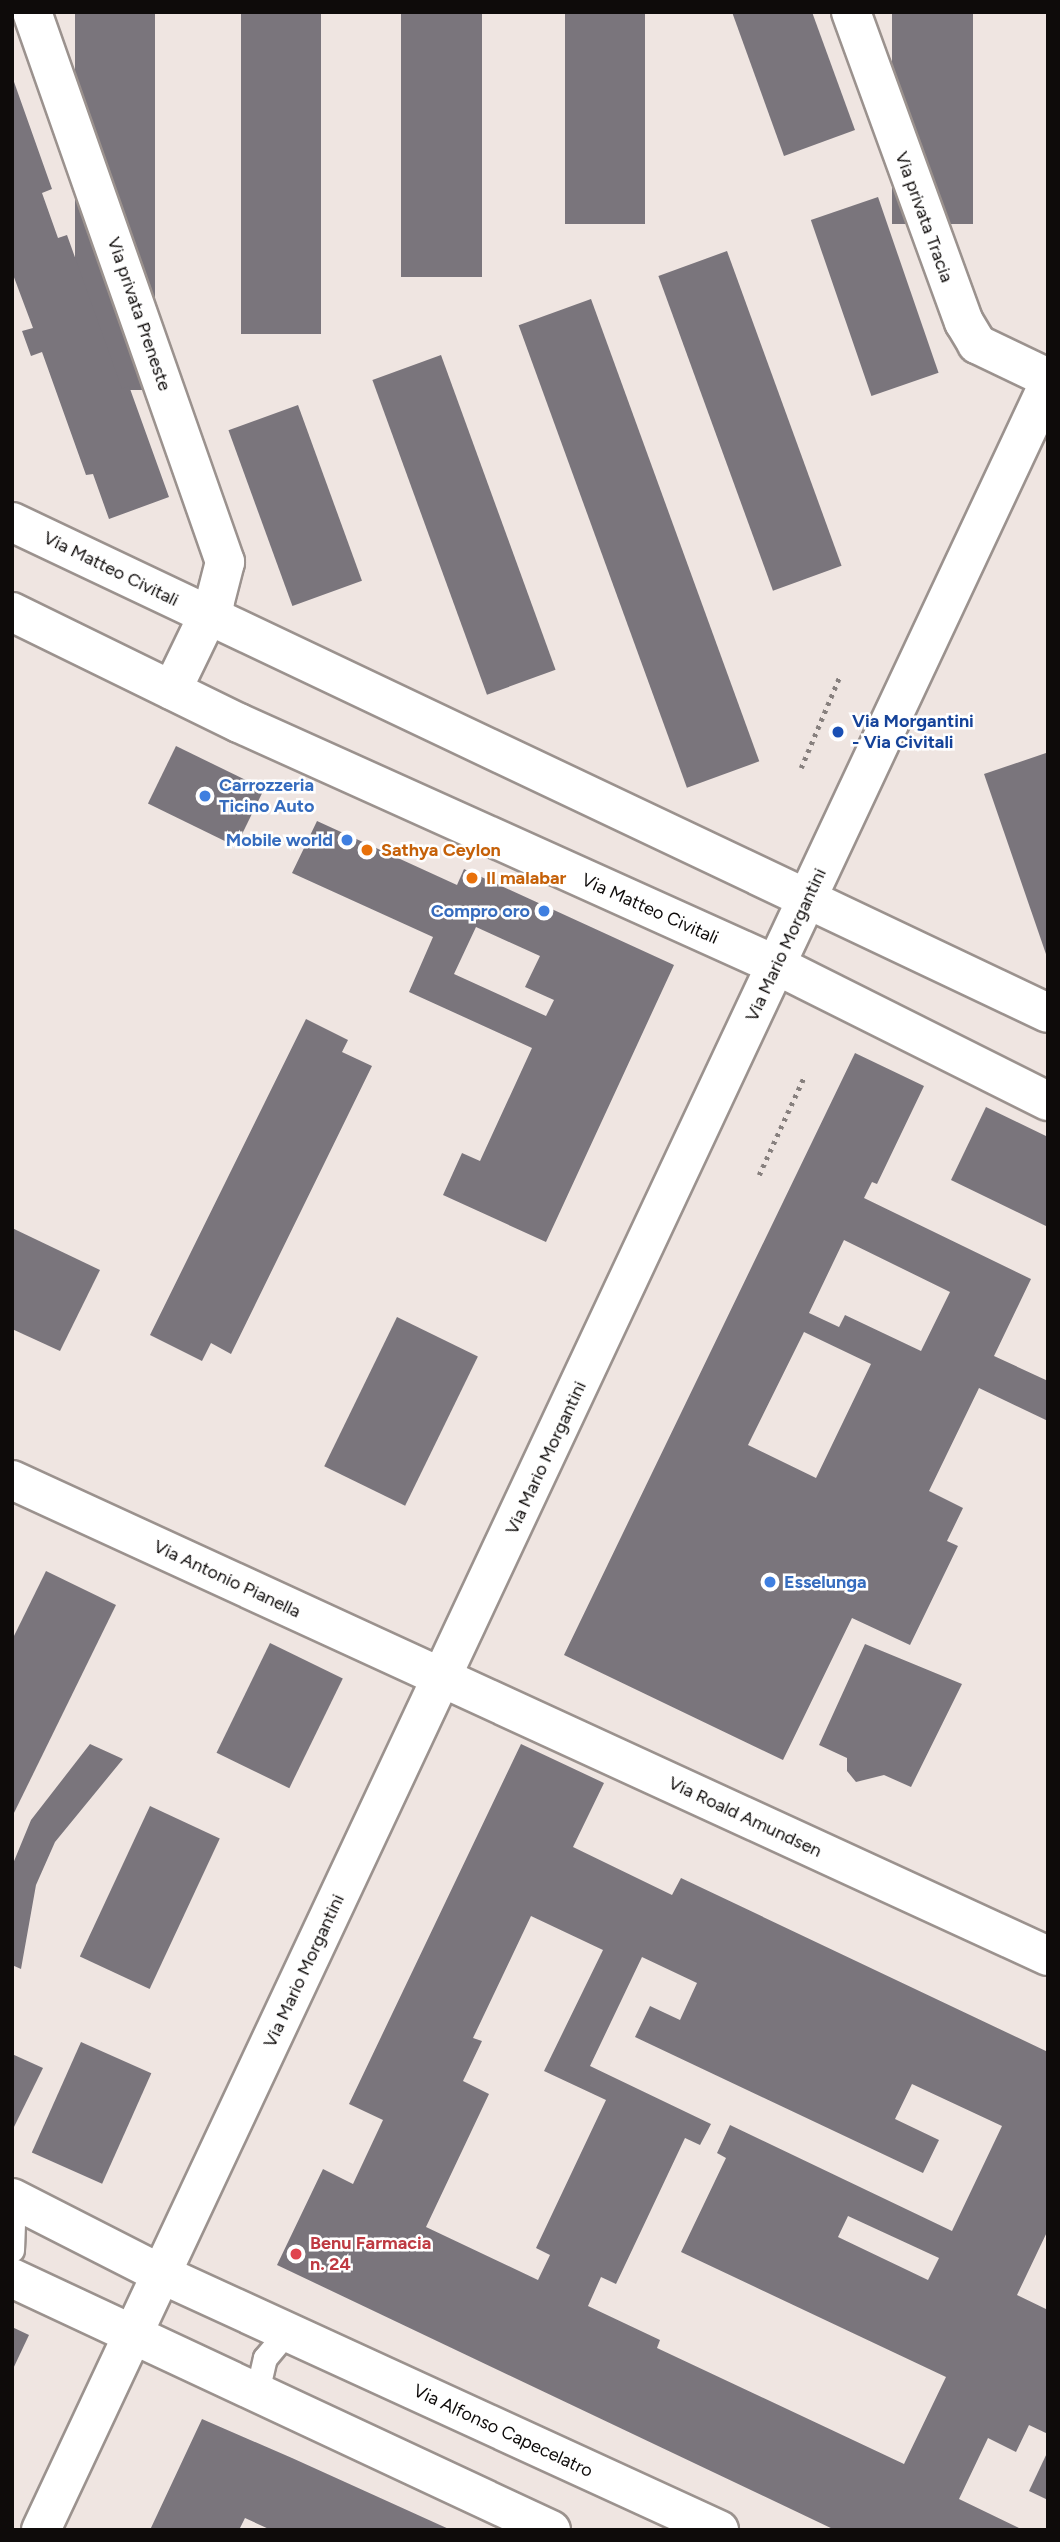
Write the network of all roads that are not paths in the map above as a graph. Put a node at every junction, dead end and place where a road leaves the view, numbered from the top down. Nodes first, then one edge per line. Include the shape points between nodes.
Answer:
1 (32, 12) edge
2 (851, 12) edge
3 (1048, 378) edge
4 (1048, 385) edge
5 (12, 522) edge
6 (12, 612) edge
7 (209, 616) junction
8 (172, 690) junction
9 (808, 898) junction
10 (776, 965) junction
11 (1048, 1013) edge
12 (1048, 1101) edge
13 (12, 1480) edge
14 (443, 1677) junction
15 (1048, 1956) edge
16 (13, 2198) edge
17 (12, 2250) edge
18 (161, 2274) junction
19 (12, 2277) edge
20 (287, 2333) junction
21 (133, 2334) junction
22 (257, 2392) junction
23 (41, 2530) edge
24 (551, 2530) edge
25 (719, 2530) edge

1 - 7 street, Via privata Preneste via 223,553 225,562
2 - 3 street, Via privata Tracia via 964,322 977,344
4 - 9 street, Via Mario Morgantini
5 - 7 street, Via Matteo Civitali
6 - 8 street, Via Matteo Civitali
7 - 8 street
7 - 9 street, Via Matteo Civitali
8 - 10 street, Via Matteo Civitali
9 - 10 street, Via Mario Morgantini
9 - 11 street, Via Matteo Civitali
10 - 12 street, Via Matteo Civitali
10 - 14 street, Via Mario Morgantini
13 - 14 street, Via Antonio Pianella
14 - 15 street, Via Roald Amundsen
14 - 18 street, Via Mario Morgantini
16 - 17 lane, Via Alfonso Capecelatro
16 - 18 street, Via Alfonso Capecelatro
18 - 20 street, Via Alfonso Capecelatro
18 - 21 street, Via Mario Morgantini
19 - 21 street
20 - 22 lane via 265,2358
20 - 25 street, Via Alfonso Capecelatro
21 - 22 street
21 - 23 street, Via Mario Morgantini
22 - 24 street

